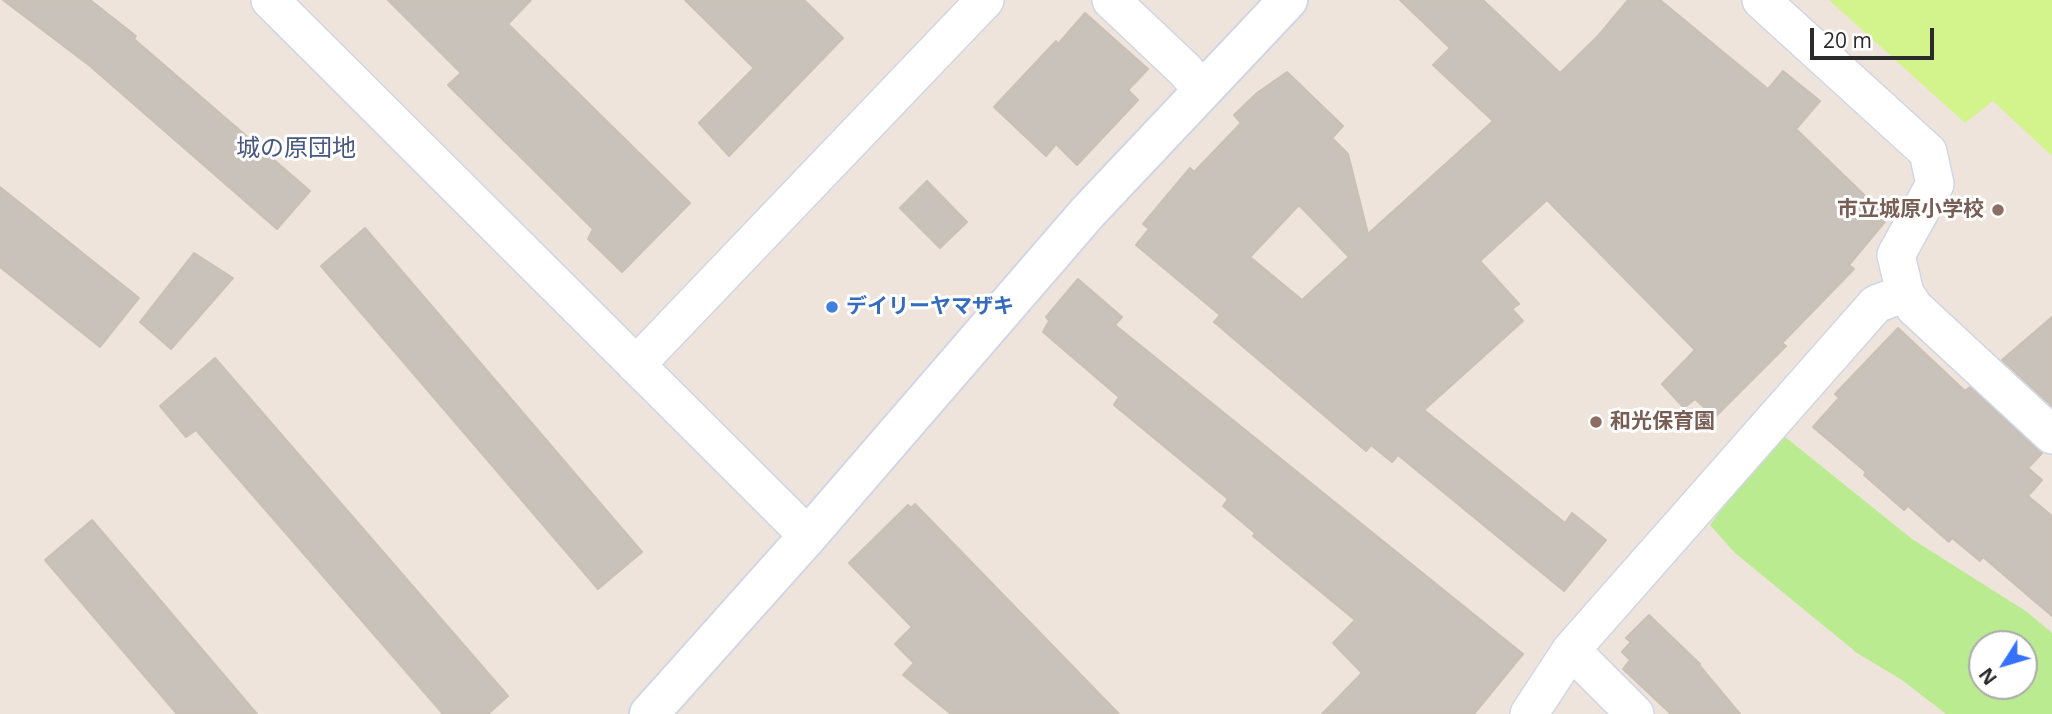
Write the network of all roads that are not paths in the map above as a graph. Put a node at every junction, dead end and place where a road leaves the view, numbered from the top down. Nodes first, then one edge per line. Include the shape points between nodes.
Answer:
1 (270, 0) edge
2 (985, 0) edge
3 (1288, 0) edge
4 (1761, 0) edge
5 (1123, 4) edge
6 (1202, 90) junction
7 (1905, 293) junction
8 (636, 365) junction
9 (2052, 435) edge
10 (808, 536) junction
11 (1571, 650) junction
12 (649, 714) edge
13 (1529, 714) edge
14 (1635, 714) edge

1 - 8 street
2 - 8 street
3 - 6 street
4 - 7 street via 1928,152 1935,184 1896,255
5 - 6 street
6 - 10 street via 1087,212
7 - 9 street via 1914,307
7 - 11 street via 1876,304
8 - 10 street
10 - 12 street
11 - 13 street
11 - 14 street

